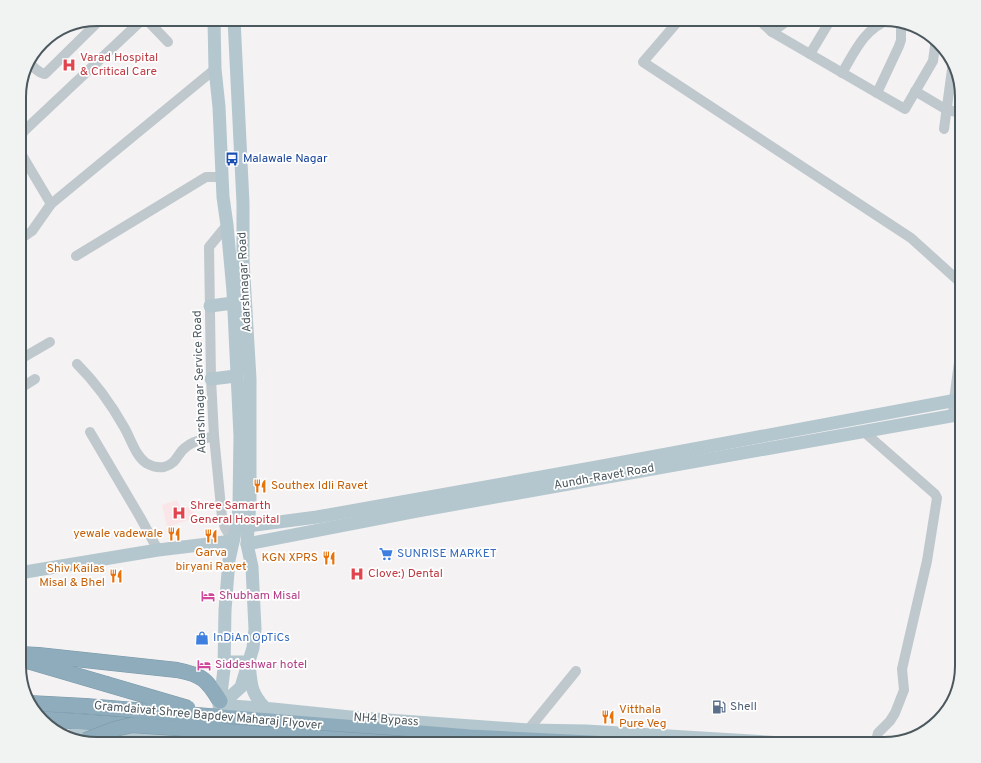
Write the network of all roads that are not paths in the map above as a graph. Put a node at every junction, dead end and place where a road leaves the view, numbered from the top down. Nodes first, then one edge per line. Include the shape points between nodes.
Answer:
1 (93, 26) edge
2 (136, 26) edge
3 (153, 26) edge
4 (214, 26) edge
5 (234, 26) edge
6 (674, 26) edge
7 (766, 26) edge
8 (780, 26) edge
9 (827, 26) edge
10 (877, 26) edge
11 (901, 28) edge
12 (772, 32) junction
13 (168, 42) dead end
14 (935, 48) edge
15 (810, 54) junction
16 (33, 66) edge
17 (215, 69) junction
18 (842, 73) junction
19 (951, 74) edge
20 (915, 91) junction
21 (877, 93) junction
22 (946, 110) junction
23 (955, 112) edge
24 (26, 129) edge
25 (944, 129) dead end
26 (26, 162) edge
27 (222, 177) junction
28 (51, 204) junction
29 (227, 225) junction
30 (26, 235) edge
31 (76, 256) dead end
32 (955, 278) edge
33 (233, 303) junction
34 (210, 306) junction
35 (50, 342) dead end
36 (26, 356) edge
37 (77, 364) dead end
38 (236, 376) junction
39 (35, 379) dead end
40 (211, 379) junction
41 (26, 385) edge
42 (955, 400) edge
43 (955, 415) edge
44 (863, 431) junction
45 (90, 432) dead end
46 (214, 436) junction
47 (248, 526) junction
48 (233, 541) junction
49 (247, 544) junction
50 (158, 550) junction
51 (26, 572) edge
52 (26, 654) edge
53 (26, 661) edge
54 (224, 662) junction
55 (249, 662) junction
56 (576, 671) dead end
57 (37, 703) edge
58 (220, 707) junction
59 (265, 708) junction
60 (51, 720) edge
61 (528, 730) junction
62 (130, 732) junction
63 (557, 734) junction
64 (78, 735) edge
65 (94, 737) edge
66 (120, 737) edge
67 (168, 737) edge
68 (220, 737) edge
69 (245, 737) edge
70 (566, 737) edge
71 (690, 737) edge
72 (877, 737) edge

1 - 16 street via 45,74
2 - 24 street
3 - 13 street
4 - 17 main road, Adarshnagar Road
5 - 47 main road, Adarshnagar Road via 250,379
6 - 32 street via 643,62 911,238
7 - 12 street
8 - 12 street
9 - 15 street
10 - 18 street via 865,36
11 - 21 street via 899,46
12 - 15 street
14 - 20 street via 933,61
15 - 18 street
17 - 27 main road, Adarshnagar Road
17 - 28 street
18 - 21 street
19 - 22 street
20 - 21 street via 904,109
20 - 22 street
22 - 23 street
22 - 25 street
26 - 28 street
27 - 29 main road, Adarshnagar Road
27 - 31 street via 206,177
28 - 30 street via 32,231
29 - 33 main road, Adarshnagar Road
29 - 34 street, Adarshnagar Service Road via 208,247
33 - 34 main road
33 - 38 main road, Adarshnagar Road
34 - 40 street, Adarshnagar Service Road
35 - 36 street
37 - 46 street via 108,399 139,456 146,463 164,467 176,460 192,442
38 - 40 main road
38 - 48 main road, Adarshnagar Road via 240,436 240,506
39 - 41 street
40 - 46 street, Adarshnagar Service Road
42 - 47 main road, Aundh-Ravet Road via 604,466 318,517
43 - 44 main road, Aundh-Ravet Road
44 - 49 main road, Aundh-Ravet Road
44 - 72 street via 937,498 927,561 902,669 904,690 895,713
45 - 50 street
46 - 48 street, Adarshnagar Service Road via 222,517
47 - 49 main road, Adarshnagar Road
48 - 50 main road
48 - 54 main road, Adarshnagar Road via 225,610
49 - 55 main road via 252,567 255,628
50 - 51 main road
52 - 58 highway via 190,672 210,684
53 - 58 highway, bridge via 106,684
54 - 55 main road
54 - 58 main road, Adarshnagar Road
55 - 58 main road via 241,687
55 - 59 main road via 251,686 256,699
56 - 61 street
57 - 58 highway, Gramdaivat Shree Bapdev Maharaj Flyover, bridge
58 - 59 main road, NH4 Bypass
58 - 63 highway, Gramdaivat Shree Bapdev Maharaj Flyover via 470,737
58 - 68 main road, Adarshnagar Road
59 - 61 main road, NH4 Bypass via 360,718
60 - 62 highway, Gramdaivat Shree Bapdev Maharaj Flyover, bridge via 84,722
61 - 63 main road, NH4 Bypass
62 - 64 main road
62 - 65 highway, bridge via 114,729
62 - 66 street
62 - 67 main road
62 - 69 highway, Gramdaivat Shree Bapdev Maharaj Flyover, bridge
63 - 70 highway, Gramdaivat Shree Bapdev Maharaj Flyover
63 - 71 main road, NH4 Bypass via 594,731

